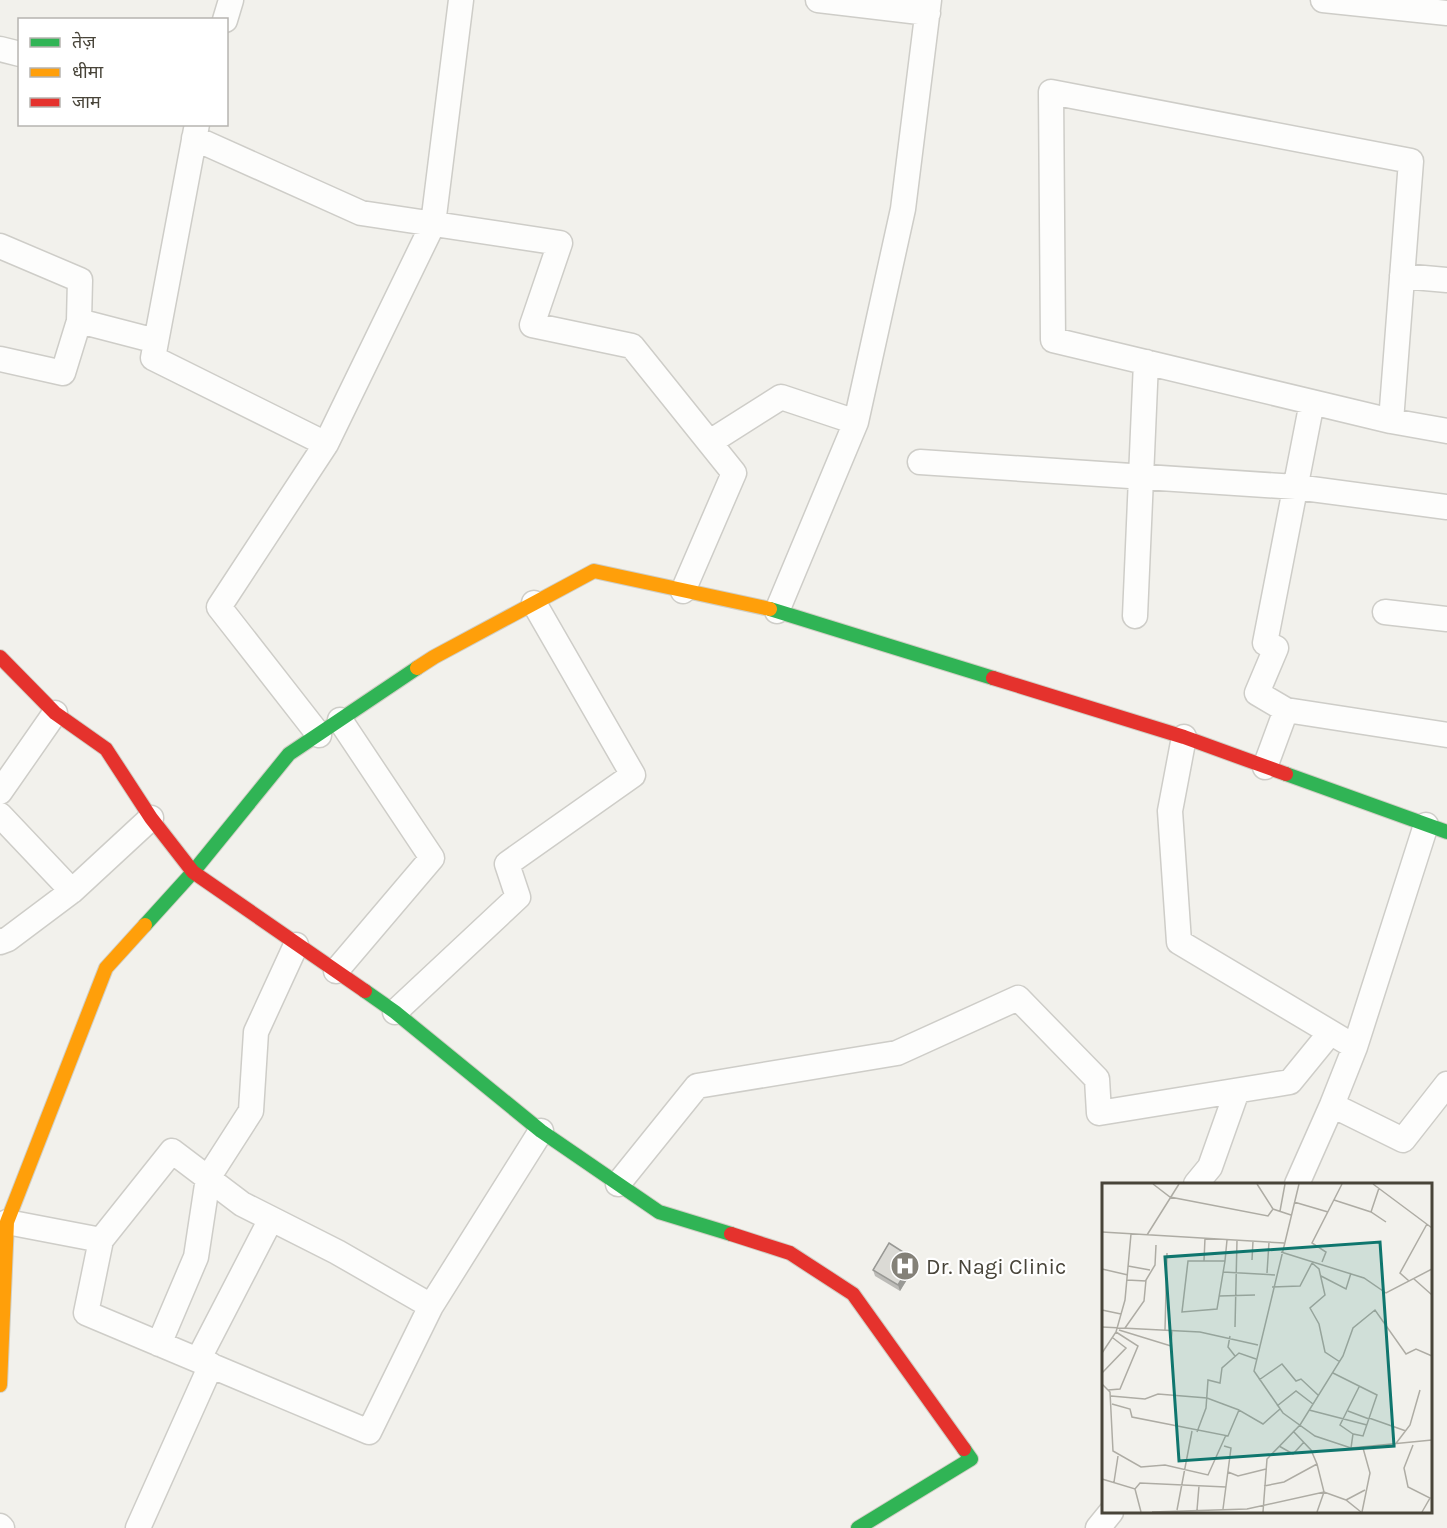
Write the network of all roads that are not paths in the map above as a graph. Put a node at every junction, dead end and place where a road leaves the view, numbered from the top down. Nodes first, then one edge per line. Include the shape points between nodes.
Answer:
1 (231, 0) edge
2 (461, 0) edge
3 (818, 0) edge
4 (1323, 0) edge
5 (929, 6) edge
6 (1447, 13) edge
7 (226, 18) edge
8 (0, 49) edge
9 (18, 54) edge
10 (195, 131) edge
11 (433, 224) junction
12 (0, 246) edge
13 (1402, 276) junction
14 (1447, 280) edge
15 (79, 321) junction
16 (156, 341) junction
17 (0, 359) edge
18 (1146, 362) junction
19 (1312, 402) junction
20 (1391, 421) junction
21 (856, 422) junction
22 (1447, 431) edge
23 (710, 442) junction
24 (326, 444) junction
25 (920, 462) dead end
26 (1141, 476) junction
27 (1296, 487) junction
28 (1447, 507) edge
29 (683, 591) junction
30 (534, 603) junction
31 (777, 611) junction
32 (1385, 612) dead end
33 (1135, 616) dead end
34 (1447, 619) edge
35 (0, 657) edge
36 (1286, 710) junction
37 (56, 713) junction
38 (340, 720) junction
39 (319, 735) junction
40 (1447, 735) edge
41 (1184, 737) junction
42 (1265, 767) junction
43 (0, 792) edge
44 (0, 815) edge
45 (151, 818) junction
46 (1436, 829) edge
47 (193, 872) junction
48 (72, 891) junction
49 (0, 942) edge
50 (296, 945) junction
51 (336, 971) junction
52 (394, 1012) junction
53 (1330, 1033) junction
54 (1355, 1047) junction
55 (1447, 1084) edge
56 (1237, 1091) junction
57 (1332, 1105) junction
58 (541, 1131) junction
59 (208, 1178) junction
60 (1198, 1183) edge
61 (1298, 1183) edge
62 (618, 1184) junction
63 (271, 1219) junction
64 (7, 1222) junction
65 (101, 1240) junction
66 (1, 1306) edge
67 (431, 1306) junction
68 (159, 1344) junction
69 (204, 1363) junction
70 (0, 1385) edge
71 (1110, 1513) edge
72 (138, 1528) edge
73 (858, 1528) edge
74 (1098, 1528) edge

1 - 7 street
2 - 11 street
3 - 5 street
4 - 6 street
5 - 21 street via 903,209
8 - 9 street
10 - 11 street via 362,213
10 - 16 street
11 - 23 street via 560,243 532,325 632,346
11 - 24 street
12 - 15 street via 80,280
13 - 14 street
13 - 18 street via 1411,161 1051,92 1053,339
13 - 20 street
15 - 16 street
15 - 17 street via 63,373
16 - 24 street via 153,358
18 - 19 street
18 - 26 street
19 - 20 street
19 - 27 street
20 - 22 street
21 - 23 street via 781,397
21 - 31 street
23 - 29 street via 734,473
24 - 39 street via 219,607
25 - 26 street
26 - 27 street
26 - 33 street
27 - 28 street
27 - 36 street via 1265,643 1276,648 1257,693
29 - 30 street via 594,571
29 - 31 street
30 - 38 street via 435,657
30 - 52 street via 633,775 507,864 518,897
31 - 41 street
32 - 34 street
35 - 37 street
36 - 40 street
36 - 42 street
37 - 43 street
37 - 45 street via 106,749
38 - 39 street
38 - 51 street via 432,858
39 - 47 street via 289,754
41 - 42 street
41 - 53 street via 1170,811 1179,942
42 - 46 street
44 - 48 street
45 - 47 street
45 - 48 street
46 - 54 street
47 - 50 street
47 - 64 street via 106,968
48 - 49 street
50 - 51 street
50 - 59 street via 256,1032 251,1110
51 - 52 street
52 - 58 street
53 - 54 street
53 - 56 street via 1290,1082
54 - 57 street
55 - 57 street via 1403,1140
56 - 60 street via 1210,1167
56 - 62 street via 1099,1113 1097,1078 1018,998 897,1053 697,1086
57 - 61 street
58 - 62 street
58 - 67 street
59 - 63 street via 242,1204
59 - 65 street via 172,1151
59 - 68 street via 196,1257
62 - 73 street via 659,1212 790,1253 853,1294 971,1459
63 - 67 street
63 - 69 street
64 - 65 street
64 - 66 street
65 - 68 street via 86,1313
66 - 70 street
67 - 69 street via 369,1432
68 - 69 street
69 - 72 street
71 - 74 street

